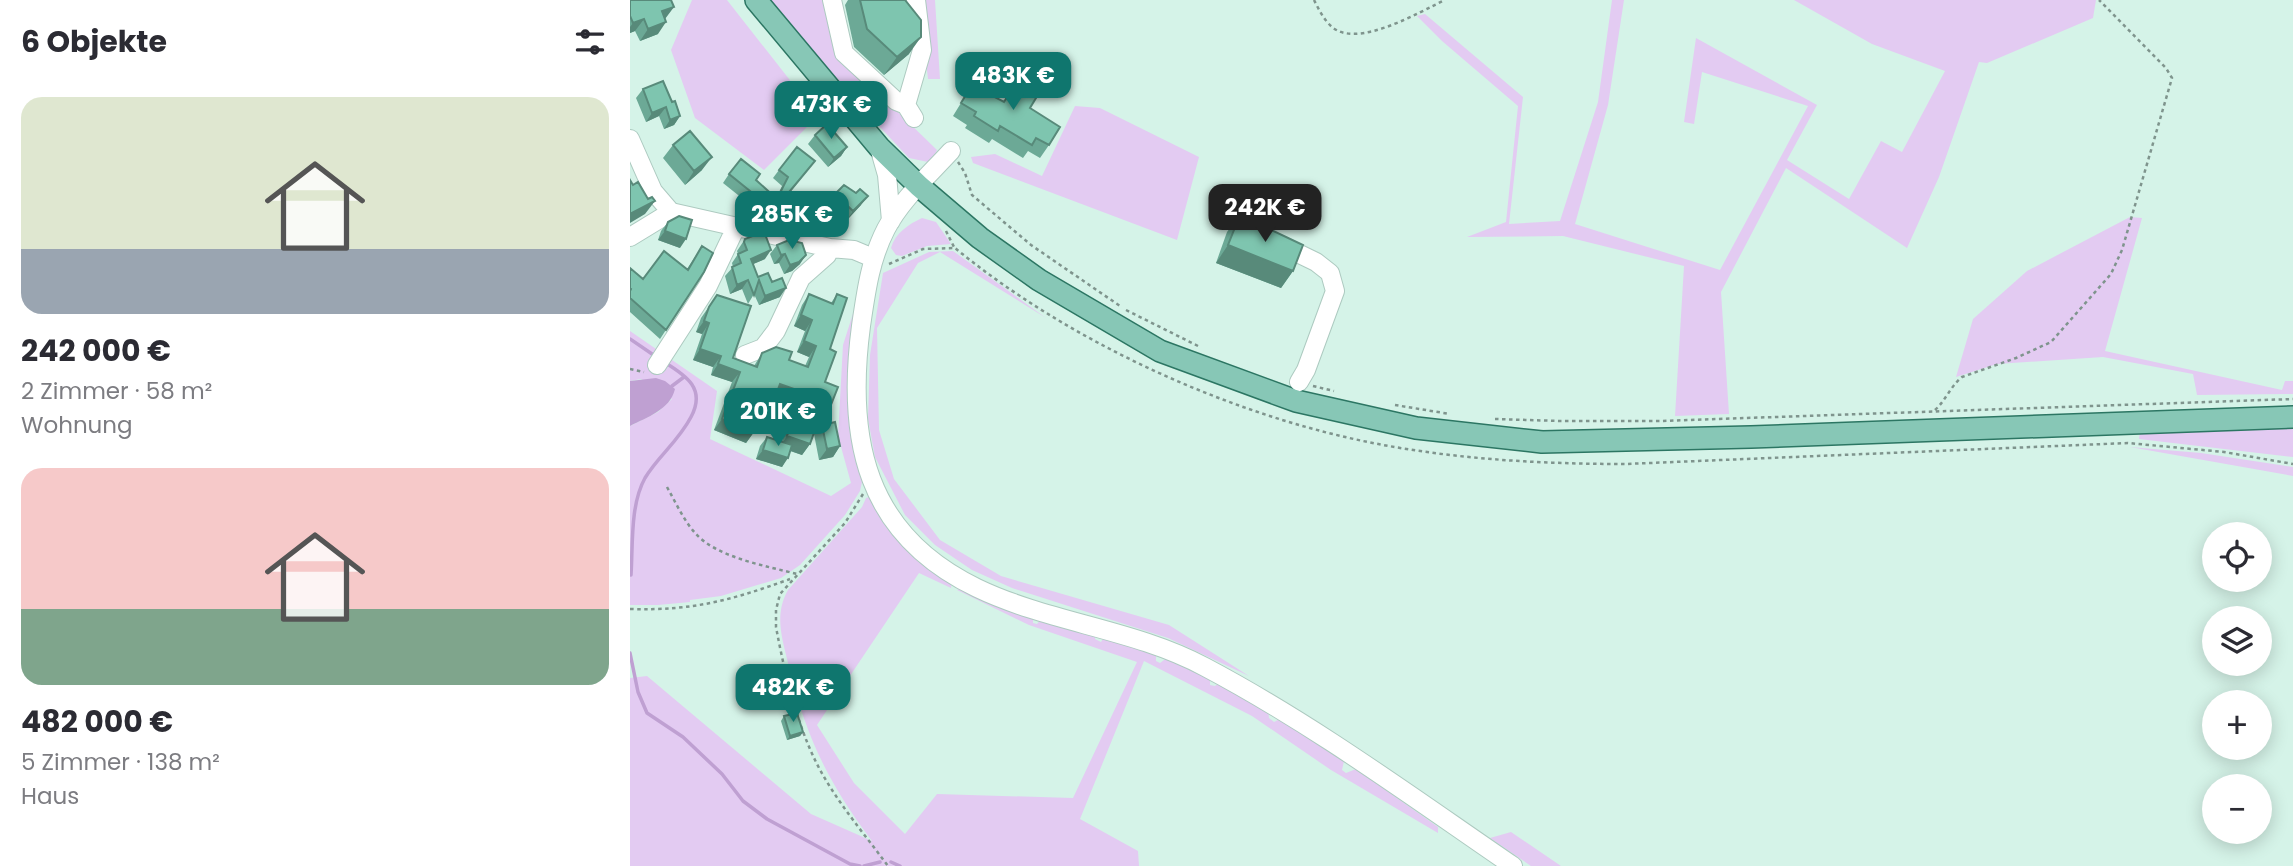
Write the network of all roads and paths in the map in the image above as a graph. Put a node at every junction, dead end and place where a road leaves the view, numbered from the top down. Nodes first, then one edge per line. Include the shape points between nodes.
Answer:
1 (756, 0) edge
2 (832, 0) edge
3 (916, 0) edge
4 (1314, 0) edge
5 (1445, 0) edge
6 (2099, 0) edge
7 (630, 139) edge
8 (879, 146) junction
9 (951, 151) joint
10 (919, 186) junction
11 (671, 212) junction
12 (891, 221) junction
13 (736, 227) junction
14 (1262, 236) edge
15 (630, 237) edge
16 (830, 248) junction
17 (873, 257) junction
18 (1206, 350) dead end
19 (745, 355) dead end
20 (660, 359) dead end
21 (1299, 382) joint
22 (1340, 393) dead end
23 (2293, 398) edge
24 (1386, 404) dead end
25 (1934, 410) junction
26 (1450, 414) dead end
27 (2293, 417) edge
28 (1488, 418) dead end
29 (2293, 464) edge
30 (874, 486) junction
31 (667, 487) dead end
32 (797, 574) junction
33 (792, 578) junction
34 (630, 609) edge
35 (888, 866) edge
36 (1513, 866) edge

1 - 8 main road
2 - 3 street via 844,53 910,111 922,50
4 - 5 path via 1334,29 1362,34
6 - 25 path via 2172,78 2122,250 2111,274 2051,342 1962,377
7 - 11 street via 653,191
8 - 10 main road
8 - 12 street
9 - 10 street
9 - 18 path via 972,195 1031,245 1122,308
10 - 12 street
10 - 27 main road via 980,238 1040,280 1160,351 1296,401 1416,428 1542,442
11 - 13 street
11 - 15 street
12 - 17 street
13 - 16 street
13 - 20 street via 708,286
14 - 21 street via 1316,262 1330,274 1335,291
16 - 17 street
16 - 19 street via 801,278 763,348
17 - 29 path via 889,264 923,249 955,248 1031,304 1112,350 1221,399 1363,441 1429,452 1545,464 1626,464 2128,443
17 - 30 street via 856,376 860,442
21 - 22 path
23 - 25 path
24 - 26 path
25 - 28 path via 1660,421
30 - 32 path
30 - 36 street via 911,541 937,564 975,587 1203,665 1301,721
31 - 32 path via 688,524 709,545
32 - 33 path
33 - 34 path via 716,604
33 - 35 path via 780,594 776,627 803,731 842,805

